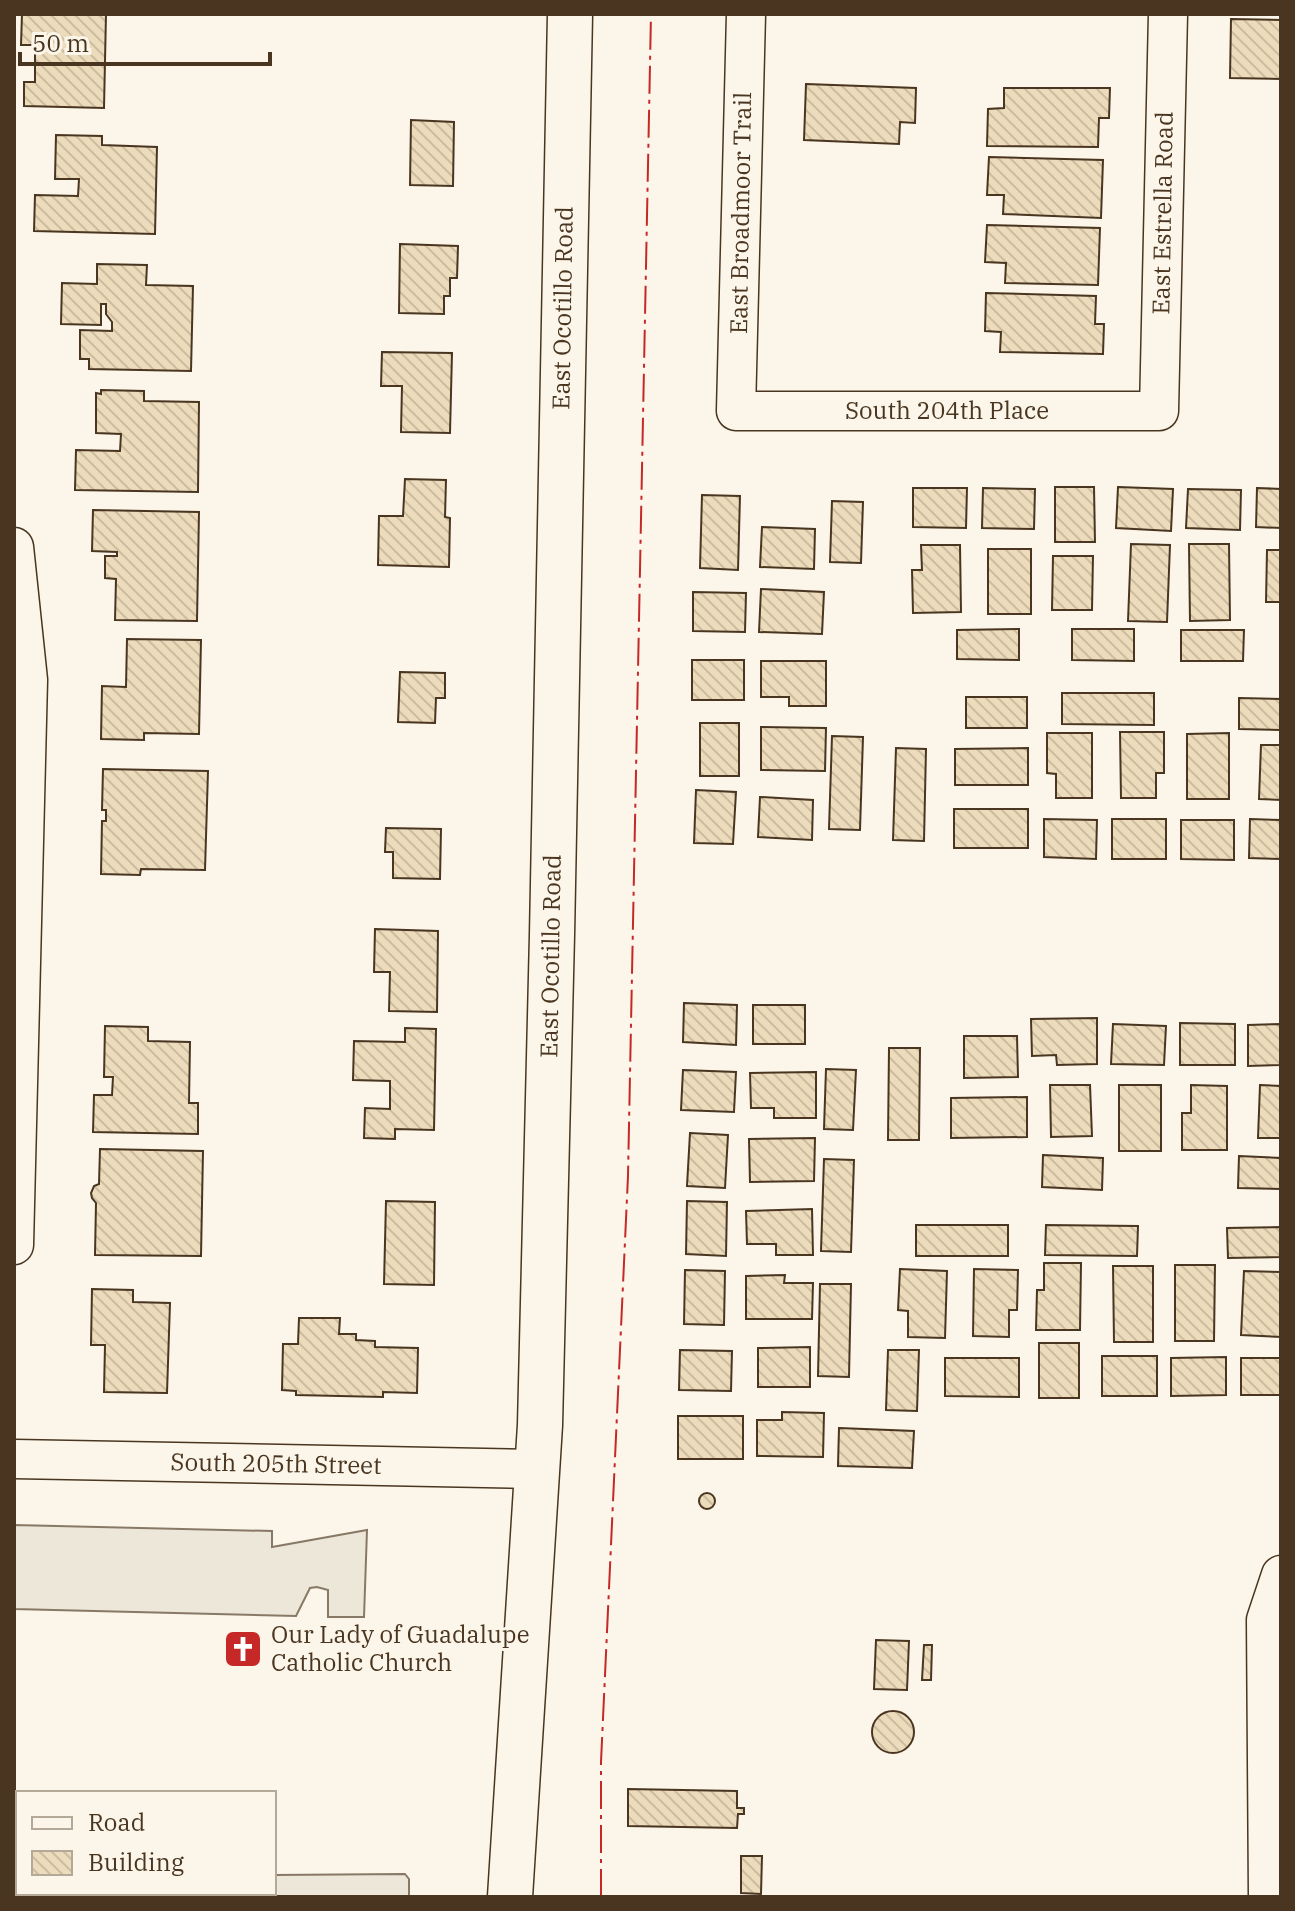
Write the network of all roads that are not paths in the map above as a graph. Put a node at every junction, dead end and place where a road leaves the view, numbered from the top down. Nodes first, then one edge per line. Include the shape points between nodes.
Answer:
1 (570, 14) edge
2 (746, 14) edge
3 (1168, 14) edge
4 (736, 411) joint
5 (1159, 411) joint
6 (14, 547) edge
7 (14, 1245) edge
8 (14, 1459) edge
9 (538, 1469) junction
10 (1281, 1575) edge
11 (510, 1897) edge
12 (1268, 1897) edge

1 - 9 main road, East Ocotillo Road
2 - 4 street, East Broadmoor Trail
3 - 5 street, East Estrella Road
4 - 5 street, South 204th Place
6 - 7 street via 28,680
8 - 9 street, South 205th Street
9 - 11 main road, East Ocotillo Road
10 - 12 street via 1266,1620

